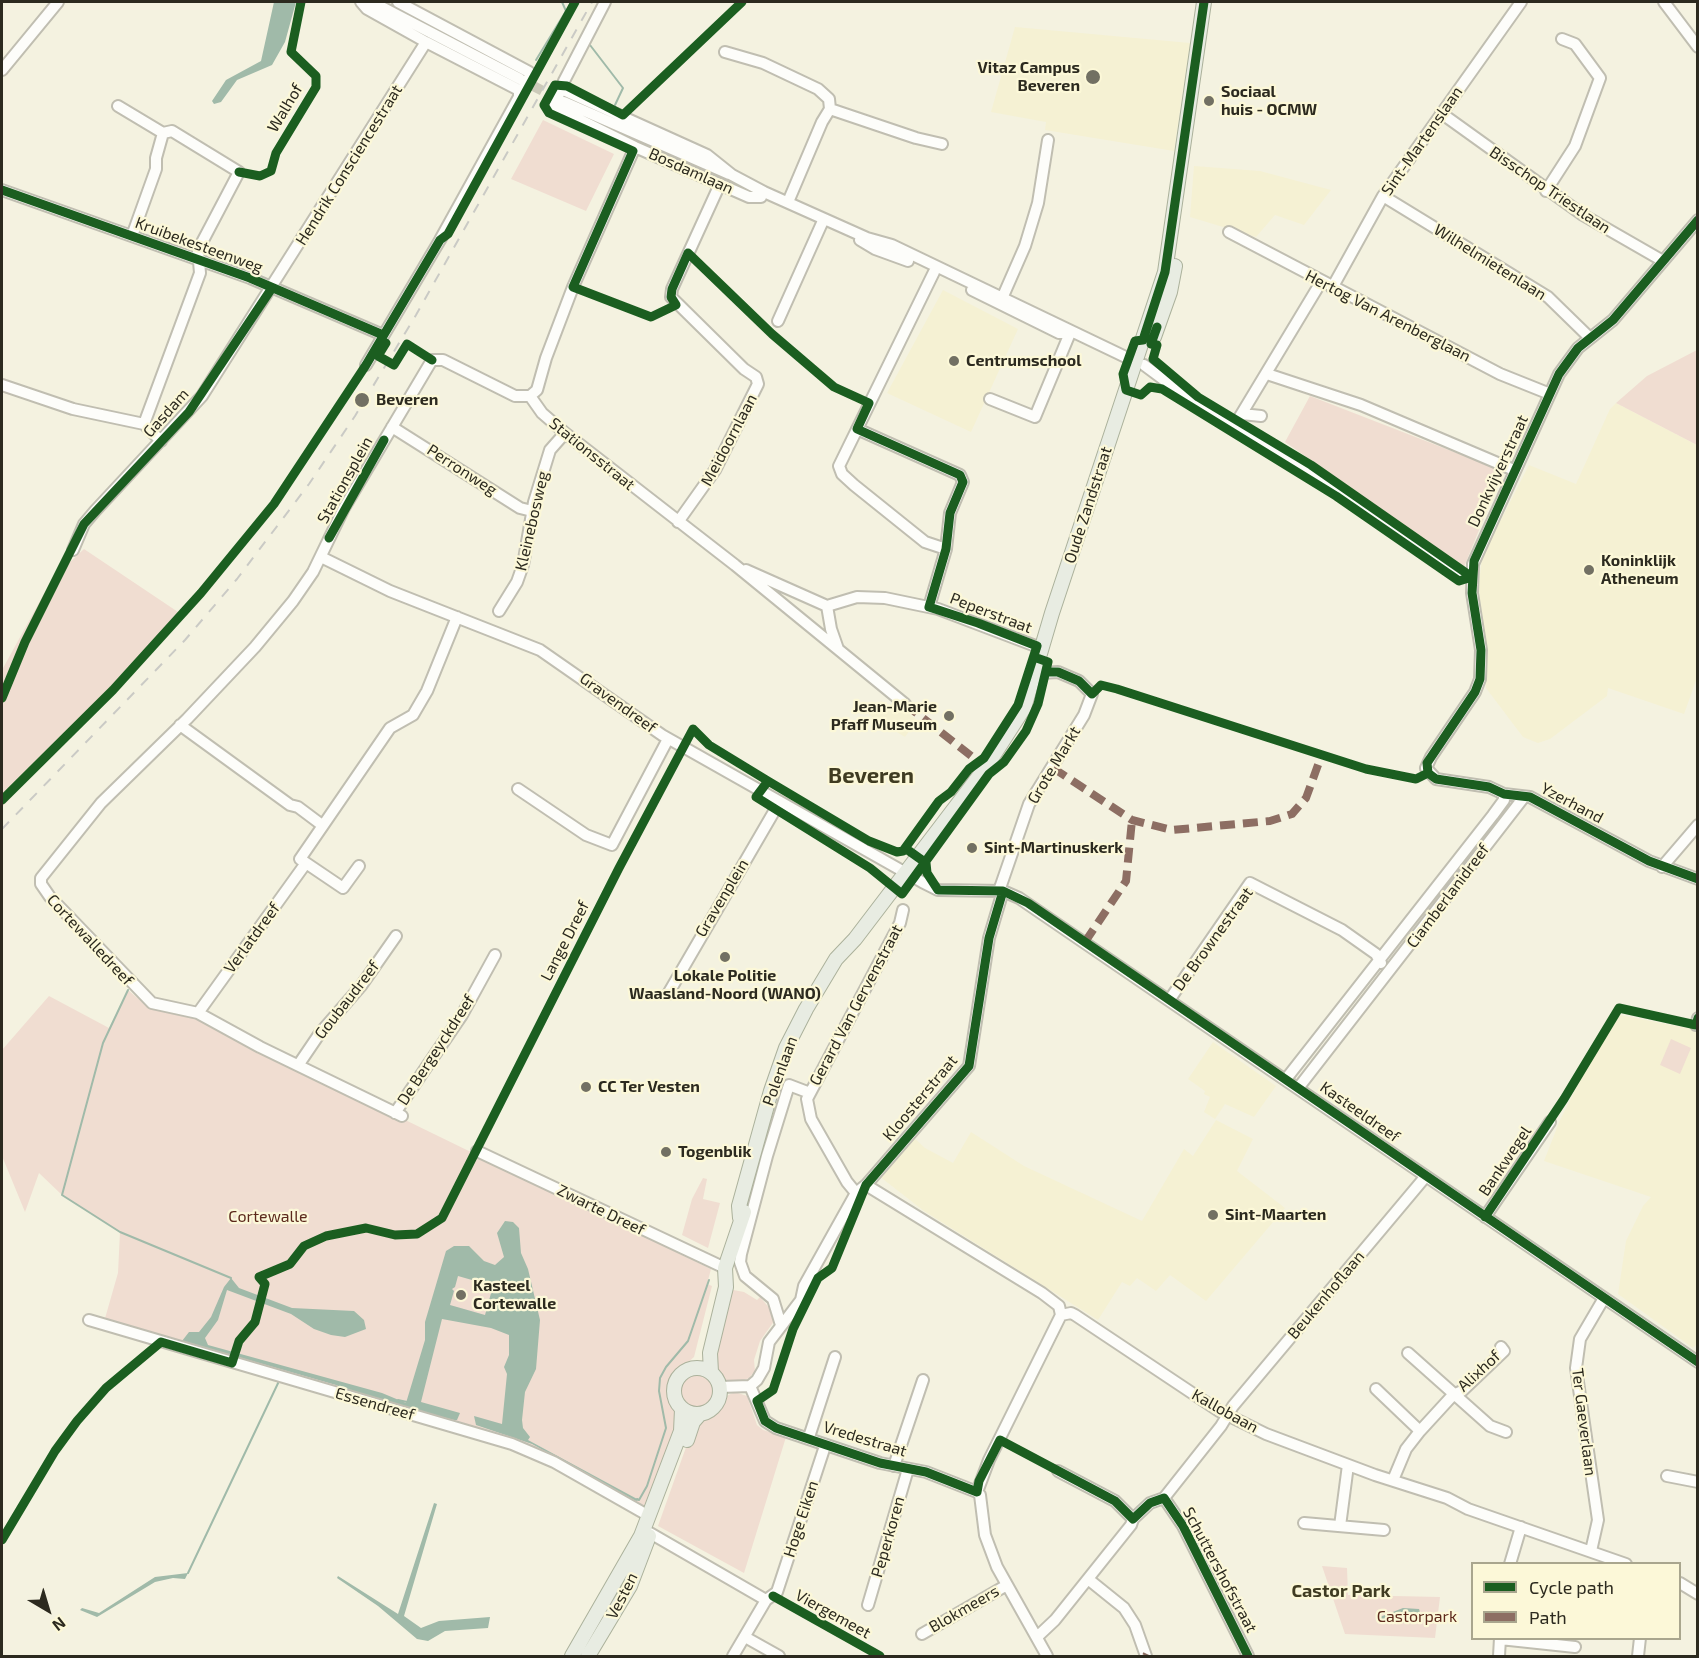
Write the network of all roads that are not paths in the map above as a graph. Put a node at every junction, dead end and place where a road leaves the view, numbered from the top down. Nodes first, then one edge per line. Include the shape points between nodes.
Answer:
1 (58, 2) edge
2 (361, 2) edge
3 (372, 2) edge
4 (398, 2) edge
5 (605, 2) edge
6 (1204, 2) edge
7 (1521, 2) edge
8 (1664, 2) edge
9 (1562, 39) dead end
10 (426, 42) junction
11 (1698, 47) edge
12 (725, 52) dead end
13 (2, 70) edge
14 (519, 84) junction
15 (561, 89) junction
16 (564, 102) tunnel mouth
17 (118, 105) dead end
18 (830, 109) junction
19 (1441, 113) junction
20 (163, 133) junction
21 (1048, 140) dead end
22 (942, 144) dead end
23 (635, 147) junction
24 (714, 170) junction
25 (732, 175) junction
26 (720, 183) junction
27 (2, 190) edge
28 (1546, 191) junction
29 (1383, 196) junction
30 (761, 197) junction
31 (788, 202) junction
32 (1698, 220) edge
33 (822, 223) junction
34 (1229, 232) dead end
35 (132, 236) junction
36 (884, 247) junction
37 (201, 261) junction
38 (1663, 261) junction
39 (934, 272) junction
40 (1321, 282) junction
41 (272, 288) junction
42 (1332, 288) junction
43 (1001, 300) junction
44 (778, 321) dead end
45 (1070, 333) junction
46 (383, 335) junction
47 (1589, 337) junction
48 (1140, 364) junction
49 (366, 365) dead end
50 (1267, 374) junction
51 (2, 385) edge
52 (1550, 394) junction
53 (530, 396) junction
54 (990, 399) dead end
55 (1242, 414) junction
56 (1261, 416) dead end
57 (144, 424) junction
58 (392, 427) junction
59 (1233, 428) junction
60 (857, 429) junction
61 (565, 433) junction
62 (161, 441) junction
63 (1515, 470) junction
64 (532, 512) junction
65 (678, 522) junction
66 (945, 549) junction
67 (73, 550) dead end
68 (321, 557) junction
69 (1472, 577) junction
70 (765, 589) junction
71 (827, 606) junction
72 (929, 608) junction
73 (499, 611) dead end
74 (457, 617) junction
75 (838, 650) junction
76 (1043, 652) junction
77 (1041, 673) junction
78 (1027, 701) junction
79 (905, 704) dead end
80 (180, 725) junction
81 (668, 738) junction
82 (1428, 773) joint
83 (518, 789) dead end
84 (1504, 794) junction
85 (1524, 797) junction
86 (779, 803) junction
87 (1493, 814) junction
88 (1505, 821) junction
89 (322, 825) junction
90 (1698, 825) edge
91 (306, 863) junction
92 (359, 866) dead end
93 (1662, 867) junction
94 (904, 871) junction
95 (1698, 879) edge
96 (1001, 891) junction
97 (903, 910) dead end
98 (396, 936) dead end
99 (495, 955) dead end
100 (1378, 961) junction
101 (1390, 970) junction
102 (668, 994) dead end
103 (1170, 999) junction
104 (198, 1013) junction
105 (1298, 1062) junction
106 (299, 1064) junction
107 (1311, 1072) junction
108 (1286, 1079) junction
109 (1299, 1087) junction
110 (810, 1093) junction
111 (399, 1114) joint
112 (1550, 1122) dead end
113 (477, 1151) dead end
114 (1426, 1176) junction
115 (866, 1185) junction
116 (856, 1193) junction
117 (1485, 1217) junction
118 (726, 1268) junction
119 (1604, 1298) junction
120 (1061, 1315) junction
121 (89, 1320) dead end
122 (781, 1325) junction
123 (1501, 1347) dead end
124 (1408, 1353) dead end
125 (835, 1357) dead end
126 (1698, 1362) edge
127 (692, 1368) junction
128 (711, 1372) junction
129 (923, 1380) dead end
130 (750, 1386) junction
131 (720, 1388) junction
132 (1376, 1389) dead end
133 (1454, 1395) junction
134 (682, 1408) junction
135 (700, 1413) junction
136 (1228, 1416) junction
137 (1420, 1431) junction
138 (1506, 1432) dead end
139 (808, 1437) junction
140 (825, 1446) junction
141 (1348, 1465) junction
142 (894, 1466) junction
143 (908, 1469) junction
144 (1058, 1471) dead end
145 (1667, 1476) dead end
146 (1393, 1480) junction
147 (1698, 1482) edge
148 (977, 1492) junction
149 (1164, 1498) junction
150 (649, 1516) junction
151 (1133, 1519) junction
152 (1304, 1523) dead end
153 (1340, 1526) junction
154 (1521, 1527) junction
155 (1384, 1530) dead end
156 (650, 1533) junction
157 (1591, 1551) junction
158 (1510, 1562) edge
159 (1623, 1562) edge
160 (1088, 1579) junction
161 (1681, 1584) edge
162 (1006, 1585) junction
163 (777, 1592) joint
164 (1698, 1594) edge
165 (766, 1600) junction
166 (868, 1605) dead end
167 (922, 1634) dead end
168 (745, 1637) junction
169 (1037, 1637) junction
170 (1500, 1640) edge
171 (1509, 1640) edge
172 (1640, 1640) edge
173 (1575, 1647) dead end
174 (572, 1656) edge
175 (588, 1656) edge
176 (733, 1656) edge
177 (779, 1656) edge
178 (1047, 1656) edge
179 (1146, 1656) edge
180 (1248, 1656) edge
181 (1499, 1656) edge
182 (1638, 1656) edge

1 - 13 street
2 - 10 street
3 - 14 street
4 - 14 street via 529,72 530,76
5 - 15 street
6 - 48 main road, Oude Zandstraat via 1166,272
7 - 19 street, Sint-Martenslaan
8 - 11 street
9 - 28 street via 1575,44 1600,78 1575,146
10 - 14 street
10 - 41 street, Hendrik Consciencestraat
12 - 18 street via 764,63 818,89 829,99
14 - 46 street via 519,98
15 - 23 street, Bosdamlaan via 554,104 558,110
15 - 25 street, Bosdamlaan via 707,155
16 - 24 street, Bosdamlaan
17 - 20 street
18 - 22 street
18 - 31 street
19 - 28 street, Bisschop Triestlaan
19 - 29 street, Sint-Martenslaan
20 - 35 street via 156,169
20 - 37 street via 172,131 240,172 198,250
21 - 43 street via 1038,204
23 - 26 street, Bosdamlaan
23 - 53 street via 569,295 537,390
24 - 25 street, Bosdamlaan
24 - 30 street, Bosdamlaan
25 - 31 street, Bosdamlaan
26 - 30 street, Bosdamlaan via 749,197
26 - 65 street, Meidoornlaan via 671,297 756,377 758,384 715,470
27 - 35 street, Kruibekesteenweg
28 - 38 street, Bisschop Triestlaan
29 - 42 street, Sint-Martenslaan
29 - 47 street, Wilhelmietenlaan via 1548,297
30 - 33 street, Bosdamlaan
31 - 36 street, Bosdamlaan
32 - 38 street, Donkvijverstraat
33 - 36 street, Bosdamlaan
33 - 44 street
34 - 40 street, Hertog Van Arenberglaan
35 - 37 street, Kruibekesteenweg
36 - 39 street, Bosdamlaan
36 - 43 street, Bosdamlaan
37 - 41 street, Kruibekesteenweg
37 - 57 street, Gasdam via 200,273
38 - 47 street, Donkvijverstraat via 1613,320
39 - 43 street, Bosdamlaan
39 - 60 street
40 - 42 street, Hertog Van Arenberglaan
40 - 50 street
41 - 46 street, Kruibekesteenweg
41 - 62 street, Gasdam via 202,396
42 - 52 street, Hertog Van Arenberglaan via 1500,374
43 - 45 street, Bosdamlaan via 1054,321
45 - 48 street, Bosdamlaan
45 - 54 street via 1035,417
46 - 49 street
47 - 52 street, Donkvijverstraat via 1568,360
48 - 59 street, Bosdamlaan
48 - 76 main road, Oude Zandstraat
50 - 55 street
50 - 63 street via 1361,405
51 - 57 street, Gasdam via 73,409
52 - 63 street, Donkvijverstraat
53 - 58 street, Stationsplein via 515,396 443,360 432,360
53 - 61 street, Stationsstraat
55 - 56 street
55 - 59 street
57 - 62 street, Gasdam
58 - 64 street, Perronweg
58 - 68 street, Stationsplein via 344,508
59 - 69 street, Bosdamlaan via 1319,477 1457,574
60 - 66 street via 842,457 842,474 925,542
60 - 66 street via 960,475 963,482 950,513
61 - 64 street, Kleinebosweg via 550,450
61 - 65 street, Stationsstraat
62 - 67 street, Gasdam via 84,524
63 - 69 street, Donkvijverstraat via 1479,546
64 - 73 street, Kleinebosweg via 523,565
65 - 70 street, Stationsstraat
66 - 72 street
68 - 74 street, Gravendreef
68 - 80 street, Cortewalledreef via 294,601 269,631
69 - 82 street, Donkvijverstraat via 1481,650 1480,680 1476,692 1427,763
70 - 71 street, Stationsstraat
70 - 75 street, Stationsstraat
71 - 72 street, Peperstraat via 872,596
71 - 75 street
72 - 76 street, Peperstraat via 978,623
74 - 81 street, Gravendreef via 540,650
74 - 89 street via 413,715 390,728
75 - 79 street, Stationsstraat
76 - 77 main road
76 - 78 main road
77 - 78 main road
77 - 96 street, Grote Markt via 1058,672 1079,681 1092,694 1084,715 1029,804
78 - 94 main road via 1003,744
80 - 89 street
80 - 104 street, Cortewalledreef via 101,803 41,878 41,884 145,998
81 - 83 street via 612,845 586,835
81 - 86 street, Gravendreef
82 - 84 street, Yzerhand via 1436,779 1494,788
84 - 85 street, Yzerhand
84 - 87 street, Ciamberlanidreef
85 - 88 street, Ciamberlanidreef
85 - 93 street, Yzerhand
86 - 94 street, Gravendreef
86 - 102 street, Gravenplein
87 - 88 street via 1502,814
87 - 100 street, Ciamberlanidreef
88 - 101 street, Ciamberlanidreef
89 - 91 street, Verlatdreef via 300,859
90 - 93 street
91 - 92 street via 343,888
91 - 104 street, Verlatdreef
93 - 95 street, Yzerhand
94 - 96 street via 938,890
94 - 118 main road, Polenlaan via 855,939 797,1044 770,1118 747,1208 740,1218
96 - 103 street, Kasteeldreef via 1028,903
96 - 115 street, Kloosterstraat via 989,938 969,1066
97 - 110 street, Gerard Van Gervenstraat via 900,923
98 - 106 street, Goubaudreef
99 - 111 street, De Bergeyckdreef
100 - 101 street
100 - 103 street, De Brownestraat via 1376,954 1342,930 1250,883
100 - 105 street, Ciamberlanidreef
101 - 107 street, Ciamberlanidreef
103 - 108 street, Kasteeldreef
104 - 106 street, Cortewalledreef
105 - 107 street
105 - 108 street, Ciamberlanidreef
106 - 111 street, Cortewalledreef
107 - 109 street, Ciamberlanidreef
108 - 109 street, Kasteeldreef
109 - 114 street, Kasteeldreef
110 - 116 street, Gerard Van Gervenstraat via 806,1106 811,1119
110 - 122 street, Polenlaan via 789,1085 741,1254 742,1269 773,1299
112 - 117 street, Bankwegel
113 - 118 street, Zwarte Dreef
114 - 117 street, Kasteeldreef
114 - 136 street, Beukenhoflaan
115 - 116 street, Kloosterstraat
115 - 120 street via 1042,1293 1059,1306
116 - 122 street, Kloosterstraat via 804,1286 801,1300
117 - 119 street, Kasteeldreef
118 - 127 main road via 717,1285 701,1351
118 - 128 main road, Polenlaan via 726,1287 709,1359
119 - 126 street, Kasteeldreef
119 - 157 street, Ter Gaeverlaan via 1580,1338 1575,1368 1598,1520
120 - 136 street, Kallobaan via 1071,1313
120 - 148 street via 988,1460
121 - 150 street, Essendreef via 512,1444 554,1462
122 - 130 street, Kloosterstraat via 769,1342 762,1374
123 - 133 street, Alixhof via 1504,1351
124 - 133 street, Alixhof
125 - 139 street
127 - 128 main road
127 - 134 main road via 681,1374 674,1385 675,1398
128 - 131 main road
129 - 142 street
130 - 131 street
130 - 139 street, Vredestraat via 765,1421
131 - 135 main road via 715,1404
132 - 137 street
133 - 137 street, Alixhof
133 - 138 street, Alixhof via 1490,1426
134 - 135 main road
134 - 150 main road, Vesten via 681,1431
135 - 156 main road, Vesten
136 - 141 street, Kallobaan
136 - 149 street, Beukenhoflaan
137 - 146 street, Alixhof via 1406,1449
139 - 140 street, Vredestraat
140 - 142 street, Vredestraat
140 - 163 street, Hoge Eiken
141 - 146 street, Kallobaan
141 - 153 street
142 - 143 street, Vredestraat
143 - 148 street, Vredestraat
143 - 166 street, Peperkoren
144 - 151 street via 1115,1501
145 - 147 street
146 - 154 street, Kallobaan
148 - 162 street via 990,1551
149 - 151 street via 1150,1503
149 - 180 street, Schuttershofstraat via 1183,1526
150 - 174 main road, Vesten
151 - 160 street
152 - 153 street
153 - 155 street
154 - 157 street, Kallobaan
154 - 158 street
156 - 165 street
156 - 175 main road, Vesten via 630,1587
157 - 159 street, Kallobaan
160 - 169 street
160 - 179 street via 1124,1608
161 - 164 street
162 - 167 street, Blokmeers
162 - 169 street
163 - 165 street, Viergemeet
165 - 168 street, Viergemeet
168 - 176 street, Viergemeet
168 - 177 street
169 - 178 street
170 - 181 street
171 - 173 street
172 - 182 street

